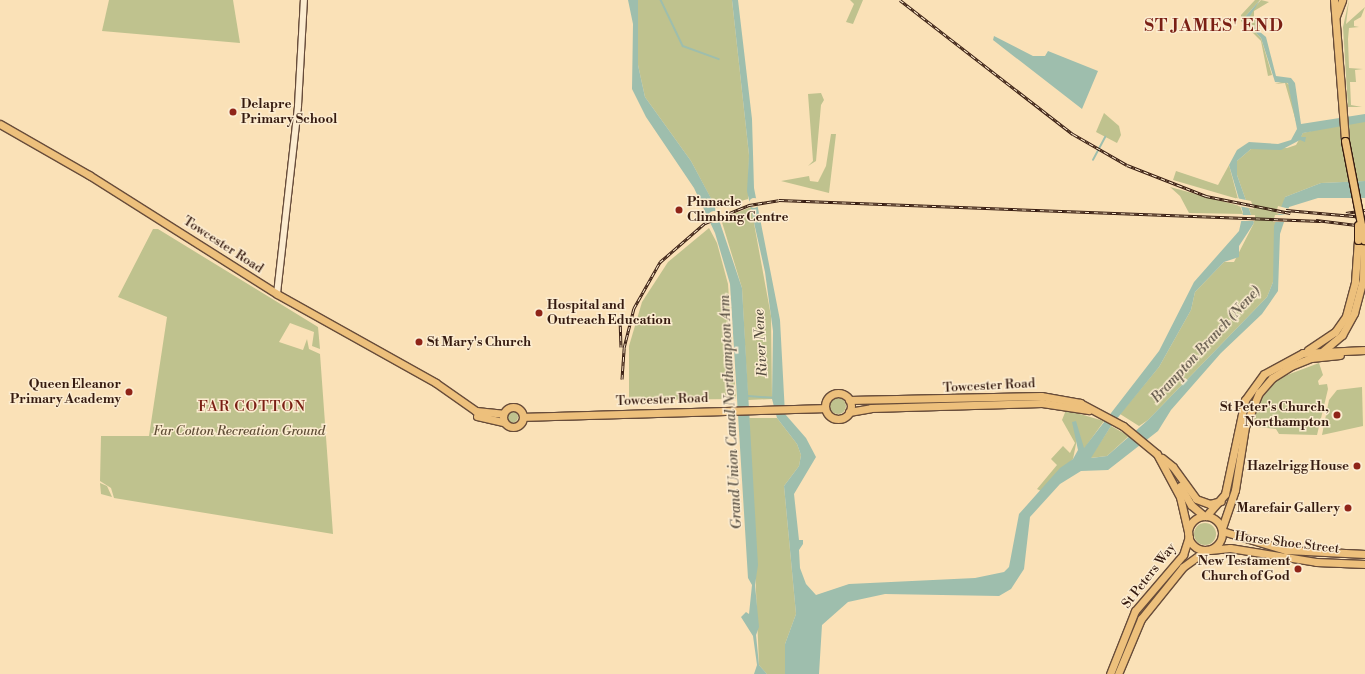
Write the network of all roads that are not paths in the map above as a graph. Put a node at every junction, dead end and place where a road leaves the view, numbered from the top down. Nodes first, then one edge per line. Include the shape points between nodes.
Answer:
1 (304, 0) edge
2 (1334, 0) edge
3 (1342, 0) edge
4 (1336, 16) junction
5 (0, 124) edge
6 (1361, 240) junction
7 (277, 294) junction
8 (1325, 350) junction
9 (1364, 350) edge
10 (1302, 353) junction
11 (1311, 358) junction
12 (436, 383) junction
13 (849, 400) junction
14 (825, 408) junction
15 (849, 412) junction
16 (1102, 413) junction
17 (503, 414) junction
18 (523, 417) junction
19 (504, 422) junction
20 (1240, 432) junction
21 (1159, 456) junction
22 (1221, 501) junction
23 (1205, 516) junction
24 (1222, 530) junction
25 (1188, 535) junction
26 (1208, 550) junction
27 (1363, 554) edge
28 (1363, 564) edge
29 (1110, 674) edge
30 (1118, 674) edge

1 - 7 street via 298,106
2 - 4 main road
3 - 4 main road
4 - 6 main road, bridge via 1342,109
5 - 7 main road, Towcester Road via 89,175
6 - 8 main road via 1363,279 1357,304 1345,330
6 - 10 main road via 1352,293 1344,320 1327,339
7 - 12 main road, Towcester Road
8 - 9 main road
8 - 10 main road
8 - 11 main road
9 - 11 main road
10 - 20 main road via 1272,368 1255,385 1245,400
11 - 20 main road via 1287,368 1265,385 1250,407
12 - 17 main road, Towcester Road via 476,411
12 - 19 main road, Towcester Road via 474,414
13 - 14 main road via 842,394 834,394 827,400
13 - 15 main road
13 - 16 main road, Towcester Road via 1041,396 1076,401
14 - 15 main road via 834,418 843,418
14 - 18 main road, Towcester Road
15 - 16 main road, Towcester Road via 865,408 1042,403
16 - 21 main road, Towcester Road via 1147,444
17 - 18 main road, Towcester Road via 515,407
17 - 19 main road
18 - 19 main road, Towcester Road via 515,427
20 - 22 main road via 1228,485
20 - 24 main road via 1235,490
21 - 22 main road via 1173,467 1196,499 1210,504
21 - 23 main road, Towcester Road via 1188,501
21 - 25 main road, Towcester Road via 1180,497
22 - 23 main road
23 - 24 main road via 1217,520
23 - 25 main road via 1193,520
24 - 26 main road via 1219,543
24 - 27 main road, Horse Shoe Street via 1286,550
25 - 26 main road via 1194,546
25 - 29 main road, St Peters Way via 1183,555 1135,611
26 - 28 main road, Horse Shoe Street via 1230,548 1316,562
26 - 30 main road, St Peters Way via 1183,567 1141,619

